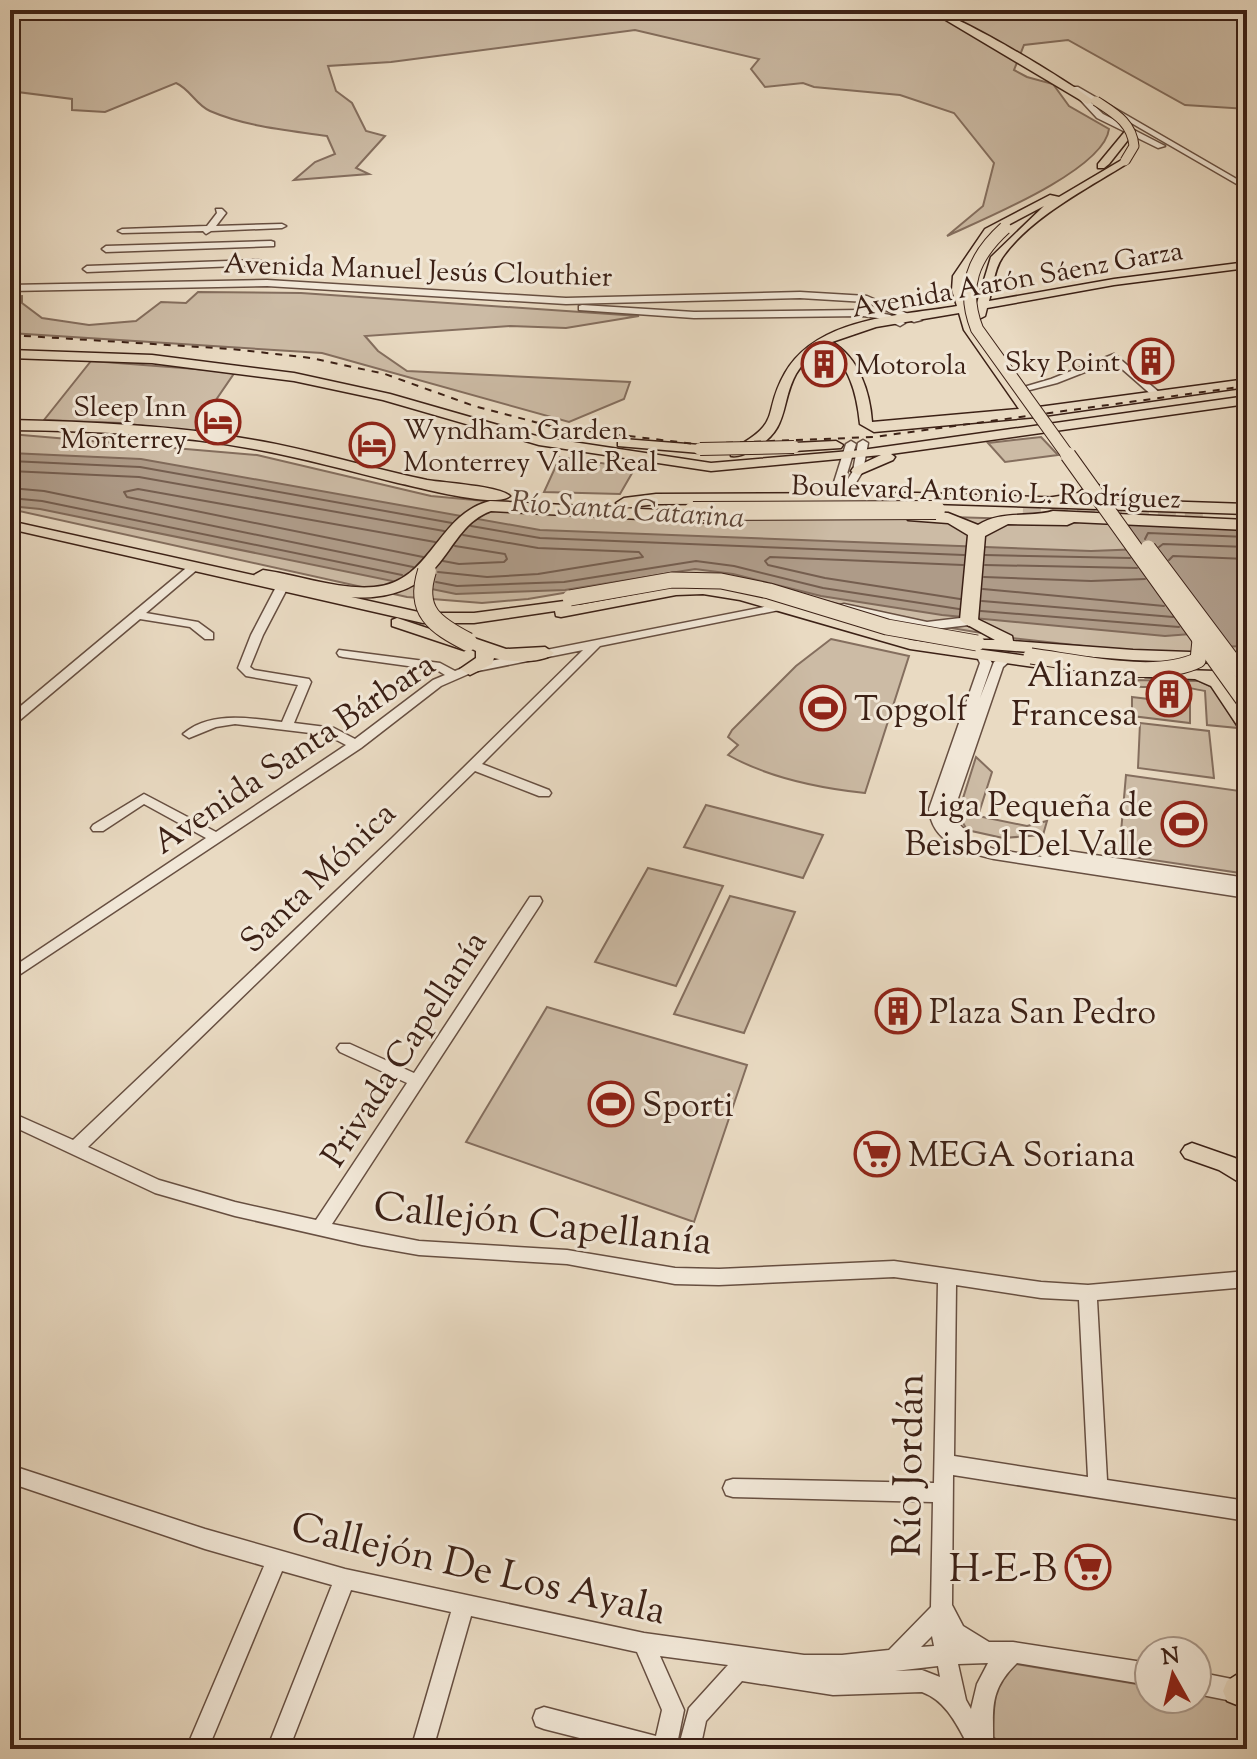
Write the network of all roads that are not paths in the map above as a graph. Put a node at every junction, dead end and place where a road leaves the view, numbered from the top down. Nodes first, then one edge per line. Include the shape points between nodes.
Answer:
1 (933, 10) edge
2 (939, 10) edge
3 (1194, 10) edge
4 (1247, 17) edge
5 (1075, 89) junction
6 (1145, 127) junction
7 (1128, 130) junction
8 (1169, 141) junction
9 (1158, 144) junction
10 (1121, 160) junction
11 (1226, 176) junction
12 (1083, 179) junction
13 (1247, 188) edge
14 (1056, 200) junction
15 (282, 226) dead end
16 (198, 229) junction
17 (209, 229) junction
18 (1008, 229) junction
19 (122, 231) dead end
20 (271, 244) dead end
21 (181, 247) junction
22 (194, 247) junction
23 (106, 249) dead end
24 (258, 263) dead end
25 (163, 266) junction
26 (176, 266) junction
27 (1247, 266) edge
28 (87, 269) dead end
29 (962, 269) junction
30 (989, 272) junction
31 (201, 283) junction
32 (133, 285) junction
33 (10, 291) edge
34 (986, 292) junction
35 (680, 296) junction
36 (839, 297) junction
37 (1011, 300) junction
38 (981, 307) junction
39 (841, 313) junction
40 (961, 313) junction
41 (675, 314) junction
42 (906, 320) junction
43 (825, 343) junction
44 (10, 346) edge
45 (10, 354) edge
46 (1247, 383) edge
47 (1022, 389) junction
48 (1240, 393) edge
49 (1157, 395) junction
50 (1247, 401) edge
51 (1210, 405) junction
52 (1040, 417) junction
53 (481, 418) junction
54 (10, 425) edge
55 (10, 434) edge
56 (915, 442) junction
57 (757, 448) junction
58 (857, 449) junction
59 (778, 462) junction
60 (681, 463) junction
61 (848, 476) junction
62 (1093, 486) junction
63 (428, 494) junction
64 (838, 498) junction
65 (886, 498) junction
66 (807, 499) junction
67 (1052, 501) junction
68 (624, 503) junction
69 (1106, 503) junction
70 (935, 507) junction
71 (1023, 507) tunnel mouth
72 (693, 508) junction
73 (1247, 509) edge
74 (971, 512) junction
75 (1126, 513) junction
76 (1210, 513) tunnel mouth
77 (10, 517) edge
78 (464, 518) junction
79 (1084, 518) junction
80 (790, 519) junction
81 (854, 519) junction
82 (1247, 520) edge
83 (10, 525) edge
84 (977, 534) junction
85 (195, 566) junction
86 (427, 571) junction
87 (263, 575) junction
88 (282, 587) junction
89 (303, 592) junction
90 (571, 601) junction
91 (525, 605) junction
92 (775, 605) junction
93 (138, 615) junction
94 (810, 616) junction
95 (474, 618) junction
96 (969, 621) junction
97 (209, 636) dead end
98 (1208, 640) junction
99 (598, 643) junction
100 (980, 649) junction
101 (1081, 652) junction
102 (343, 653) dead end
103 (545, 653) joint
104 (1028, 653) junction
105 (471, 660) junction
106 (1005, 660) junction
107 (1247, 660) edge
108 (1191, 676) junction
109 (1247, 677) edge
110 (983, 691) junction
111 (1247, 705) edge
112 (10, 722) edge
113 (287, 725) junction
114 (1247, 727) edge
115 (189, 734) dead end
116 (356, 745) junction
117 (474, 766) junction
118 (544, 793) dead end
119 (98, 828) dead end
120 (217, 838) junction
121 (1247, 883) edge
122 (1247, 893) edge
123 (535, 901) dead end
124 (10, 976) edge
125 (345, 1048) dead end
126 (417, 1081) junction
127 (10, 1118) edge
128 (75, 1149) junction
129 (1192, 1152) dead end
130 (1247, 1178) edge
131 (320, 1228) junction
132 (947, 1277) junction
133 (1247, 1279) edge
134 (1088, 1293) junction
135 (943, 1464) junction
136 (10, 1474) edge
137 (733, 1488) dead end
138 (1098, 1489) junction
139 (941, 1493) junction
140 (1247, 1511) edge
141 (277, 1560) junction
142 (345, 1579) junction
143 (464, 1604) junction
144 (940, 1606) junction
145 (644, 1643) junction
146 (984, 1651) junction
147 (1013, 1652) junction
148 (944, 1655) junction
149 (742, 1664) junction
150 (1133, 1671) edge
151 (892, 1672) junction
152 (1213, 1686) edge
153 (1245, 1691) edge
154 (956, 1703) junction
155 (673, 1710) junction
156 (697, 1716) junction
157 (544, 1718) dead end
158 (197, 1749) edge
159 (278, 1749) edge
160 (422, 1749) edge
161 (665, 1749) edge
162 (689, 1749) edge
163 (983, 1749) edge

1 - 5 main road
2 - 5 main road
3 - 4 street
5 - 6 street
5 - 7 street via 1097,114
5 - 10 main road, bridge via 1127,132
6 - 7 street
6 - 8 street
7 - 9 street
7 - 12 main road via 1115,155
8 - 9 street
8 - 11 street
9 - 11 street
10 - 12 main road
10 - 14 main road
11 - 13 street
12 - 14 main road
14 - 18 main road
14 - 29 main road via 989,231
14 - 30 main road via 1006,244
15 - 17 street
16 - 17 street
16 - 17 street via 212,212 221,212
16 - 19 street
16 - 21 street
17 - 22 street
18 - 75 main road, bridge via 981,264 978,315 996,347
18 - 98 main road, bridge via 986,245 968,279 970,315
20 - 22 street
21 - 22 street
21 - 23 street
21 - 25 street
22 - 26 street
24 - 26 street
25 - 26 street
25 - 28 street
25 - 32 street via 148,281
26 - 31 street via 168,278
27 - 37 main road, Avenida Aarón Sáenz Garza
27 - 38 main road, Avenida Aarón Sáenz Garza
29 - 30 main road
29 - 40 main road
30 - 34 main road
31 - 32 street, Avenida Manuel Jesús Clouthier
31 - 35 street, Avenida Manuel Jesús Clouthier via 566,301
32 - 33 street, Avenida Manuel Jesús Clouthier
33 - 41 street, Avenida Manuel Jesús Clouthier via 249,287
34 - 37 main road
34 - 38 main road
35 - 36 street, Avenida Manuel Jesús Clouthier
35 - 41 street
36 - 39 street via 825,303
36 - 42 street, Avenida Manuel Jesús Clouthier via 873,301
37 - 38 main road, Avenida Aarón Sáenz Garza
38 - 40 main road, Avenida Aarón Sáenz Garza
38 - 47 main road via 980,329
39 - 41 street, Avenida Manuel Jesús Clouthier
39 - 42 street, Avenida Manuel Jesús Clouthier
40 - 42 main road, Avenida Aarón Sáenz Garza
40 - 52 main road via 977,343
42 - 43 main road, Avenida Aarón Sáenz Garza via 845,332
43 - 52 main road via 847,360 871,427
43 - 53 main road, Avenida Aarón Sáenz Garza via 794,366 774,427 728,456 692,458 586,444
43 - 57 main road, Avenida Aarón Sáenz Garza via 803,367 782,427
44 - 53 main road via 155,352 279,368 391,391
45 - 60 main road via 164,360 294,377 539,441
46 - 49 main road
47 - 49 street via 1114,357
47 - 52 main road
48 - 51 main road
48 - 52 main road
49 - 52 main road
50 - 51 main road
51 - 52 main road
52 - 56 main road
52 - 62 main road
53 - 58 main road, bridge via 574,438 700,449
54 - 68 highway, Boulevard Antonio L. Rodríguez via 107,427 247,444 452,491
55 - 63 highway, Boulevard Antonio L. Rodríguez via 233,451
56 - 58 main road
56 - 61 main road
57 - 58 main road via 758,454 771,457
57 - 60 main road, Avenida Aarón Sáenz Garza via 728,461
58 - 59 main road
58 - 61 street
58 - 61 street
59 - 60 main road via 720,467
59 - 61 main road via 827,464
61 - 64 street
61 - 65 street via 859,492
61 - 66 street via 830,491
62 - 67 main road via 1082,496
62 - 69 main road
63 - 72 highway, Boulevard Antonio L. Rodríguez via 527,504
63 - 78 highway via 459,504
64 - 65 highway
64 - 66 highway
64 - 80 street via 818,514
64 - 81 street via 844,515
65 - 67 highway
66 - 68 highway
67 - 69 highway
68 - 72 highway, Boulevard Antonio L. Rodríguez
69 - 74 highway via 1087,514
69 - 75 highway
70 - 71 highway, Boulevard Antonio L. Rodríguez
70 - 72 highway, Boulevard Antonio L. Rodríguez, bridge
70 - 74 highway, Boulevard Antonio L. Rodríguez
73 - 75 highway
74 - 79 highway, Boulevard Antonio L. Rodríguez
75 - 79 highway, Boulevard Antonio L. Rodríguez
75 - 82 highway, Boulevard Antonio L. Rodríguez
75 - 98 main road, bridge
76 - 82 highway, Boulevard Antonio L. Rodríguez
77 - 87 main road
78 - 80 highway via 479,508 497,506 676,518
78 - 86 highway
79 - 84 highway via 1001,520
80 - 81 highway
81 - 84 highway via 951,518
83 - 85 main road
84 - 96 highway
85 - 88 main road
85 - 93 street
86 - 87 highway via 386,591
86 - 105 highway, bridge via 421,594 427,614
87 - 91 main road via 426,612
88 - 89 main road
88 - 113 street via 244,668 305,682
89 - 95 main road via 423,618
89 - 105 main road via 482,655
90 - 91 main road
90 - 95 main road
90 - 100 main road, bridge via 672,580 721,581
90 - 104 main road, bridge via 709,585 762,595 882,632
91 - 92 main road via 703,575 788,593 789,599
92 - 94 main road
92 - 95 main road via 688,590 557,614
92 - 96 street via 818,602 927,626
92 - 99 street
93 - 97 street via 194,624
93 - 112 street
94 - 100 main road via 875,636
94 - 104 main road via 815,607 828,607
96 - 104 main road
98 - 104 main road, bridge via 1198,660 1182,668
98 - 107 main road, bridge
98 - 109 main road, bridge
98 - 111 main road, bridge
99 - 103 street
99 - 117 street, Santa Mónica
100 - 101 main road
100 - 104 main road
100 - 106 main road
100 - 110 street via 986,663
101 - 104 main road
101 - 107 main road
102 - 105 street via 440,667
103 - 105 highway
104 - 106 main road
104 - 108 main road
105 - 116 street, Avenida Santa Bárbara
106 - 110 street
108 - 109 main road
108 - 114 main road via 1217,683
110 - 121 street via 947,810 948,822 958,832 995,845
110 - 122 street via 936,809 944,833 994,854
113 - 115 street via 235,720
113 - 116 street via 330,731
116 - 120 street, Avenida Santa Bárbara
117 - 118 street
117 - 128 street, Santa Mónica
119 - 120 street via 144,798
120 - 124 street, Avenida Santa Bárbara
123 - 126 street, Privada Capellanía
125 - 126 street
126 - 131 street, Privada Capellanía
127 - 128 street, Callejón Capellanía
128 - 131 street, Callejón Capellanía via 155,1186
129 - 130 main road via 1227,1164
131 - 132 street, Callejón Capellanía via 419,1248 567,1257 675,1276 875,1269
132 - 134 street, Callejón Capellanía
132 - 135 street, Río Jordán
133 - 134 street, Callejón Capellanía
134 - 138 street
135 - 138 street
135 - 139 street, Río Jordán
136 - 141 street, Callejón De Los Ayala
137 - 139 street
138 - 140 street
139 - 144 street, Río Jordán
141 - 142 street, Callejón De Los Ayala
141 - 158 street
142 - 143 street, Callejón De Los Ayala
142 - 159 street
143 - 145 street, Callejón De Los Ayala
143 - 160 street
144 - 146 street via 952,1629
144 - 148 street, Río Jordán
144 - 151 street
145 - 149 street, Callejón De Los Ayala
145 - 155 street
146 - 147 street
146 - 148 street
147 - 150 street
147 - 163 street via 984,1688
148 - 151 street
148 - 154 street, Río Jordán
149 - 151 street, Callejón De Los Ayala via 833,1684
149 - 156 street
151 - 154 street via 934,1685
152 - 153 street
154 - 163 street
155 - 156 street
155 - 161 street
156 - 162 street
157 - 161 street

